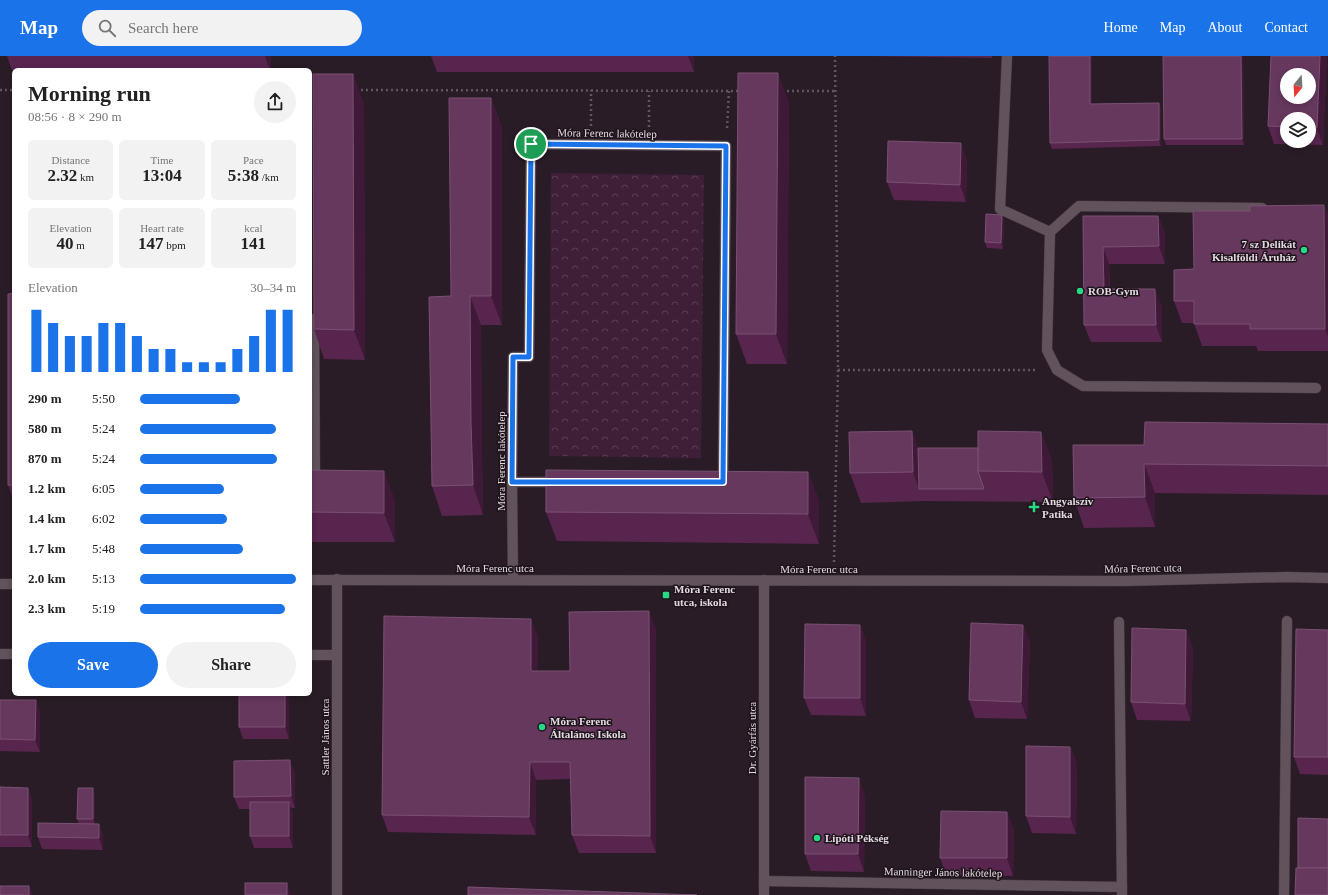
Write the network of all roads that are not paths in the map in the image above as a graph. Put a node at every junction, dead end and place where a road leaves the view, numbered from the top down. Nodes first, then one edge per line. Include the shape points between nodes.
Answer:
1 (1007, 56) edge
2 (1272, 208) edge
3 (1050, 232) junction
4 (314, 310) edge
5 (1316, 388) dead end
6 (512, 482) junction
7 (566, 482) edge
8 (722, 482) edge
9 (316, 484) edge
10 (1328, 578) edge
11 (338, 579) junction
12 (312, 580) edge
13 (513, 580) junction
14 (764, 580) junction
15 (0, 584) edge
16 (12, 584) edge
17 (1287, 621) dead end
18 (1119, 622) dead end
19 (0, 654) edge
20 (12, 654) edge
21 (312, 655) edge
22 (337, 655) junction
23 (764, 881) junction
24 (1122, 891) edge
25 (337, 895) edge
26 (764, 895) edge
27 (1284, 895) edge

1 - 3 street via 1000,209
2 - 3 street via 1079,206
3 - 5 street via 1047,350 1057,370 1083,386
4 - 9 street
6 - 7 street
6 - 8 street, Móra Ferenc lakótelep via 513,357 529,357 531,144 726,146
6 - 13 street, Móra Ferenc lakótelep
10 - 14 street, Móra Ferenc utca via 1124,581
11 - 12 street, Móra Ferenc utca
11 - 13 street, Móra Ferenc utca
11 - 22 street, Sattler János utca
13 - 14 street, Móra Ferenc utca
14 - 23 street, Dr. Gyárfás utca
15 - 16 street
17 - 27 street
18 - 24 street, Manninger János lakótelep
19 - 20 street
21 - 22 street
22 - 25 street, Sattler János utca
23 - 24 street, Manninger János lakótelep
23 - 26 street, Dr. Gyárfás utca

